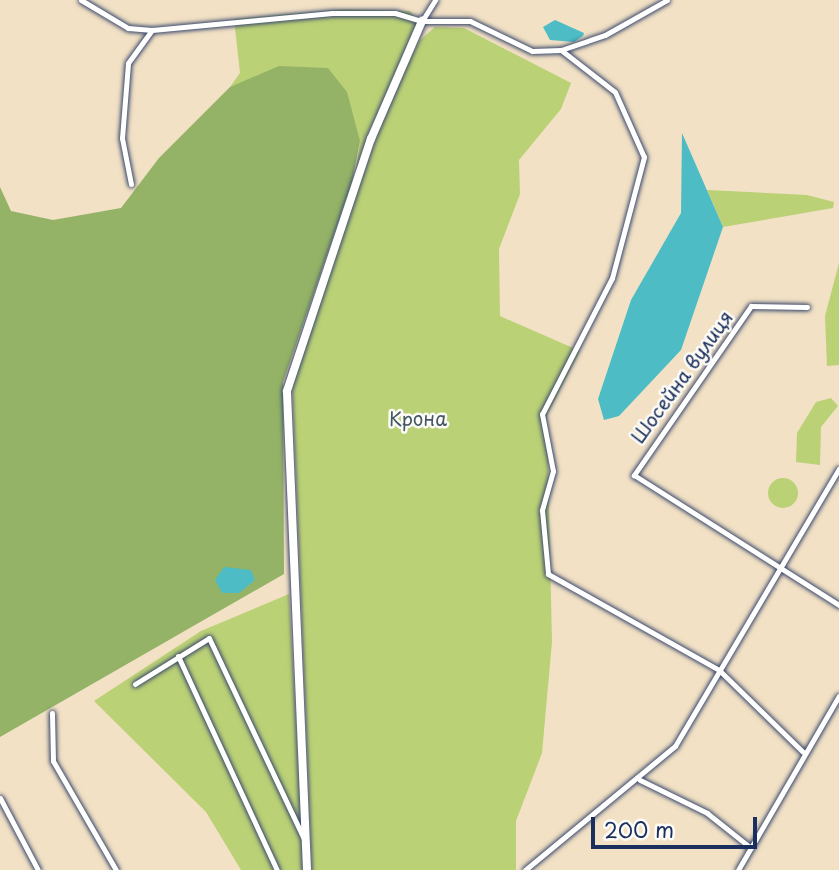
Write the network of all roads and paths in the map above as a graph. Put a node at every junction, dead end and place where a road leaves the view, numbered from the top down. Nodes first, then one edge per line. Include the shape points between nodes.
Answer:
1 (81, 0) edge
2 (435, 0) edge
3 (667, 0) edge
4 (422, 22) junction
5 (152, 30) junction
6 (561, 50) junction
7 (131, 184) dead end
8 (807, 307) dead end
9 (839, 469) edge
10 (836, 482) edge
11 (780, 567) junction
12 (839, 605) edge
13 (178, 656) junction
14 (719, 670) junction
15 (135, 684) dead end
16 (839, 696) edge
17 (52, 713) dead end
18 (803, 752) junction
19 (640, 780) junction
20 (0, 798) edge
21 (305, 841) junction
22 (751, 848) junction
23 (38, 870) edge
24 (116, 870) edge
25 (277, 870) edge
26 (307, 870) edge
27 (524, 870) edge
28 (738, 870) edge

1 - 5 street via 128,28
2 - 4 street
3 - 6 street via 605,35
4 - 5 street via 396,13 332,13
4 - 6 street via 470,21 532,51
4 - 21 street via 371,139 287,391
5 - 7 street via 128,63 122,138
6 - 14 street via 615,92 644,157 621,253 542,414 554,471 542,510 548,574
8 - 11 street, Шосейна вулиця via 751,306 634,475
9 - 10 street
10 - 11 street
11 - 12 street, Шосейна вулиця
11 - 14 street
13 - 15 street
13 - 21 street via 209,638
13 - 25 street
14 - 18 street
14 - 19 street via 675,746
16 - 18 street
17 - 24 street via 53,761
18 - 22 street
19 - 22 street via 707,813
19 - 27 street
20 - 23 street
21 - 26 street
22 - 28 street

